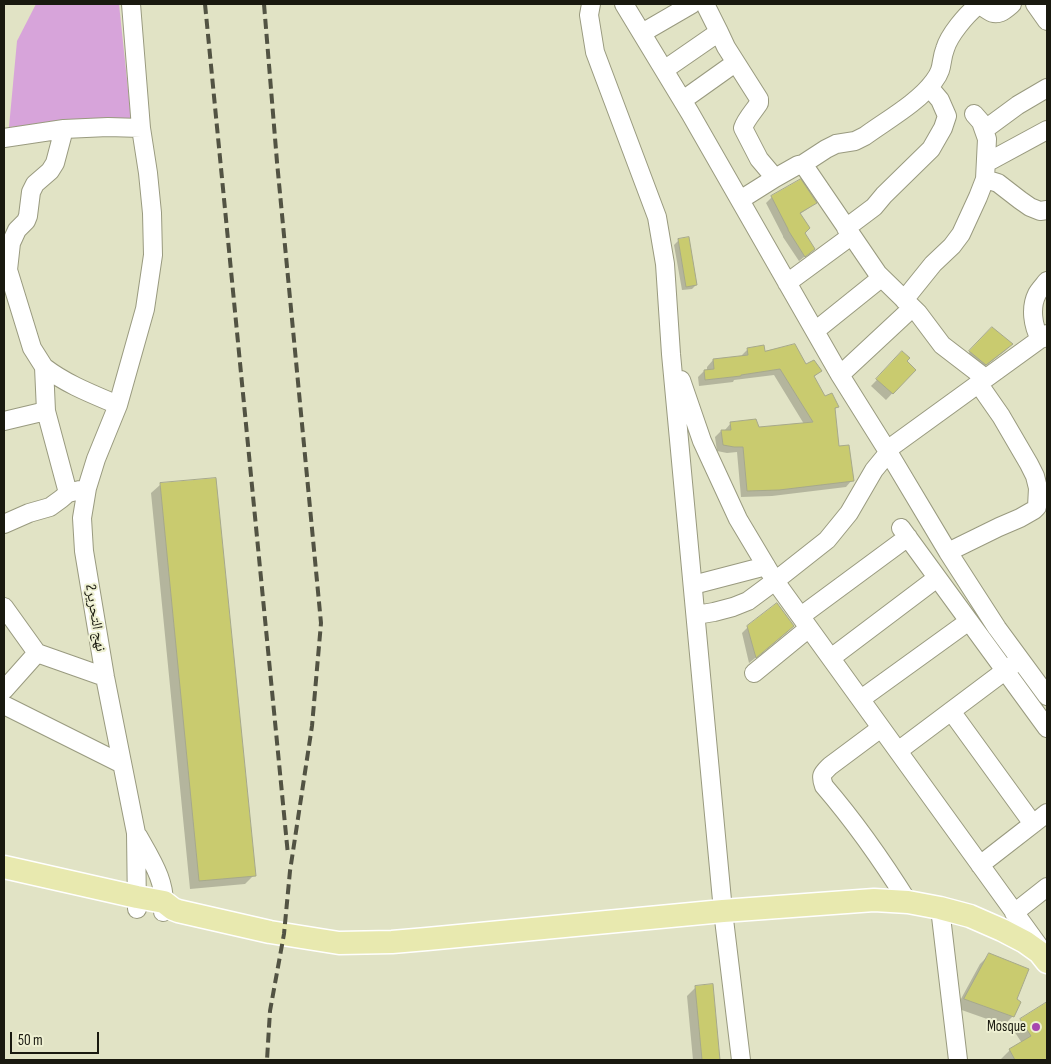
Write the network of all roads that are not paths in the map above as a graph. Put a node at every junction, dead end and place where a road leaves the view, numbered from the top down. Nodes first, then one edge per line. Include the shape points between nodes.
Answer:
1 (131, 4) edge
2 (591, 4) edge
3 (624, 4) edge
4 (692, 4) edge
5 (705, 4) edge
6 (1012, 4) edge
7 (1035, 4) edge
8 (1047, 22) edge
9 (642, 32) junction
10 (719, 32) junction
11 (735, 63) junction
12 (664, 70) junction
13 (929, 87) junction
14 (1047, 88) edge
15 (683, 100) junction
16 (974, 114) dead end
17 (64, 128) junction
18 (141, 128) junction
19 (984, 130) junction
20 (1047, 130) edge
21 (5, 136) edge
22 (803, 164) junction
23 (986, 171) junction
24 (775, 178) junction
25 (740, 200) junction
26 (1047, 210) edge
27 (849, 232) junction
28 (6, 271) edge
29 (882, 278) junction
30 (1047, 281) edge
31 (788, 284) junction
32 (908, 304) junction
33 (815, 331) junction
34 (1045, 336) edge
35 (671, 354) junction
36 (44, 367) junction
37 (840, 375) junction
38 (982, 381) junction
39 (118, 405) junction
40 (46, 411) junction
41 (4, 421) edge
42 (888, 451) junction
43 (87, 488) junction
44 (68, 493) junction
45 (4, 524) edge
46 (948, 552) junction
47 (771, 573) junction
48 (937, 578) junction
49 (693, 585) junction
50 (4, 607) edge
51 (696, 615) junction
52 (969, 621) junction
53 (805, 622) junction
54 (37, 653) junction
55 (831, 658) junction
56 (1020, 660) junction
57 (1005, 671) junction
58 (754, 673) dead end
59 (104, 677) junction
60 (4, 690) edge
61 (1047, 696) edge
62 (861, 700) junction
63 (4, 705) edge
64 (951, 712) junction
65 (881, 728) junction
66 (1047, 728) edge
67 (898, 751) junction
68 (122, 764) junction
69 (1047, 813) edge
70 (1033, 824) junction
71 (136, 833) junction
72 (980, 865) junction
73 (4, 867) edge
74 (4, 880) edge
75 (49, 883) junction
76 (1047, 887) edge
77 (908, 902) junction
78 (137, 903) junction
79 (170, 908) junction
80 (940, 908) junction
81 (723, 911) junction
82 (1014, 913) junction
83 (1046, 956) edge
84 (741, 1060) edge
85 (958, 1060) edge

1 - 18 street, نهج التحرير2
2 - 35 street via 589,15 595,52 657,217 665,264
3 - 9 street
4 - 9 street
5 - 10 street
6 - 13 street via 998,14 982,6 971,11 945,46 942,69
7 - 8 street
9 - 12 street
10 - 11 street
10 - 12 street
11 - 15 street
11 - 24 street via 760,103 743,128 759,159
12 - 15 street
13 - 22 street via 865,136 836,144
13 - 27 street via 947,116 944,128 931,149
14 - 19 street
15 - 25 street
16 - 19 street
17 - 18 street
17 - 21 street
17 - 28 street via 55,163 35,184 26,221 11,243
18 - 39 street, نهج التحرير2 via 152,212 153,255 146,309
19 - 23 street
20 - 23 street
22 - 24 street
22 - 27 street
23 - 26 street via 1030,207
23 - 32 street via 978,197 960,234 927,271
24 - 25 street
25 - 31 street
27 - 29 street
27 - 31 street
28 - 36 street via 32,348
29 - 32 street
29 - 33 street
30 - 34 street via 1033,304 1035,330
31 - 33 street
32 - 37 street
32 - 38 street via 942,345
33 - 37 street
34 - 38 street
35 - 47 street via 702,442 738,519
35 - 49 street
36 - 39 street via 67,382
36 - 40 street
37 - 42 street
38 - 42 street
38 - 46 street via 1030,464 1038,488 1037,507
39 - 43 street, نهج التحرير2
40 - 41 street
40 - 44 street
42 - 46 street
42 - 47 street via 849,513 827,540
43 - 44 street
43 - 59 street, نهج التحرير2 via 82,518 84,551
44 - 45 street via 50,507
46 - 56 street
47 - 49 street
47 - 51 street via 748,601
47 - 53 street
48 - 52 street
48 - 53 street via 905,532
48 - 55 street
49 - 51 street
50 - 54 street
51 - 81 street
52 - 57 street
52 - 62 street
53 - 55 street
53 - 58 street
54 - 59 street
54 - 60 street
55 - 62 street
56 - 57 street
56 - 61 street
57 - 64 street
57 - 66 street
59 - 68 street, نهج التحرير2
62 - 65 street
63 - 68 street
64 - 67 street
64 - 70 street
65 - 67 street
65 - 77 street via 830,766 822,774 822,779
67 - 72 street
68 - 71 street, نهج التحرير2
69 - 70 street
70 - 72 street
71 - 78 street, نهج التحرير2
71 - 79 street, نهج التحرير2 via 158,873
72 - 82 street
73 - 75 main road
74 - 75 main road
75 - 78 main road
76 - 82 street
77 - 80 main road
77 - 81 main road via 874,900
78 - 79 main road
79 - 81 main road via 270,932 340,943 392,942
80 - 83 main road via 1002,930
80 - 85 street
81 - 84 street
82 - 83 street

